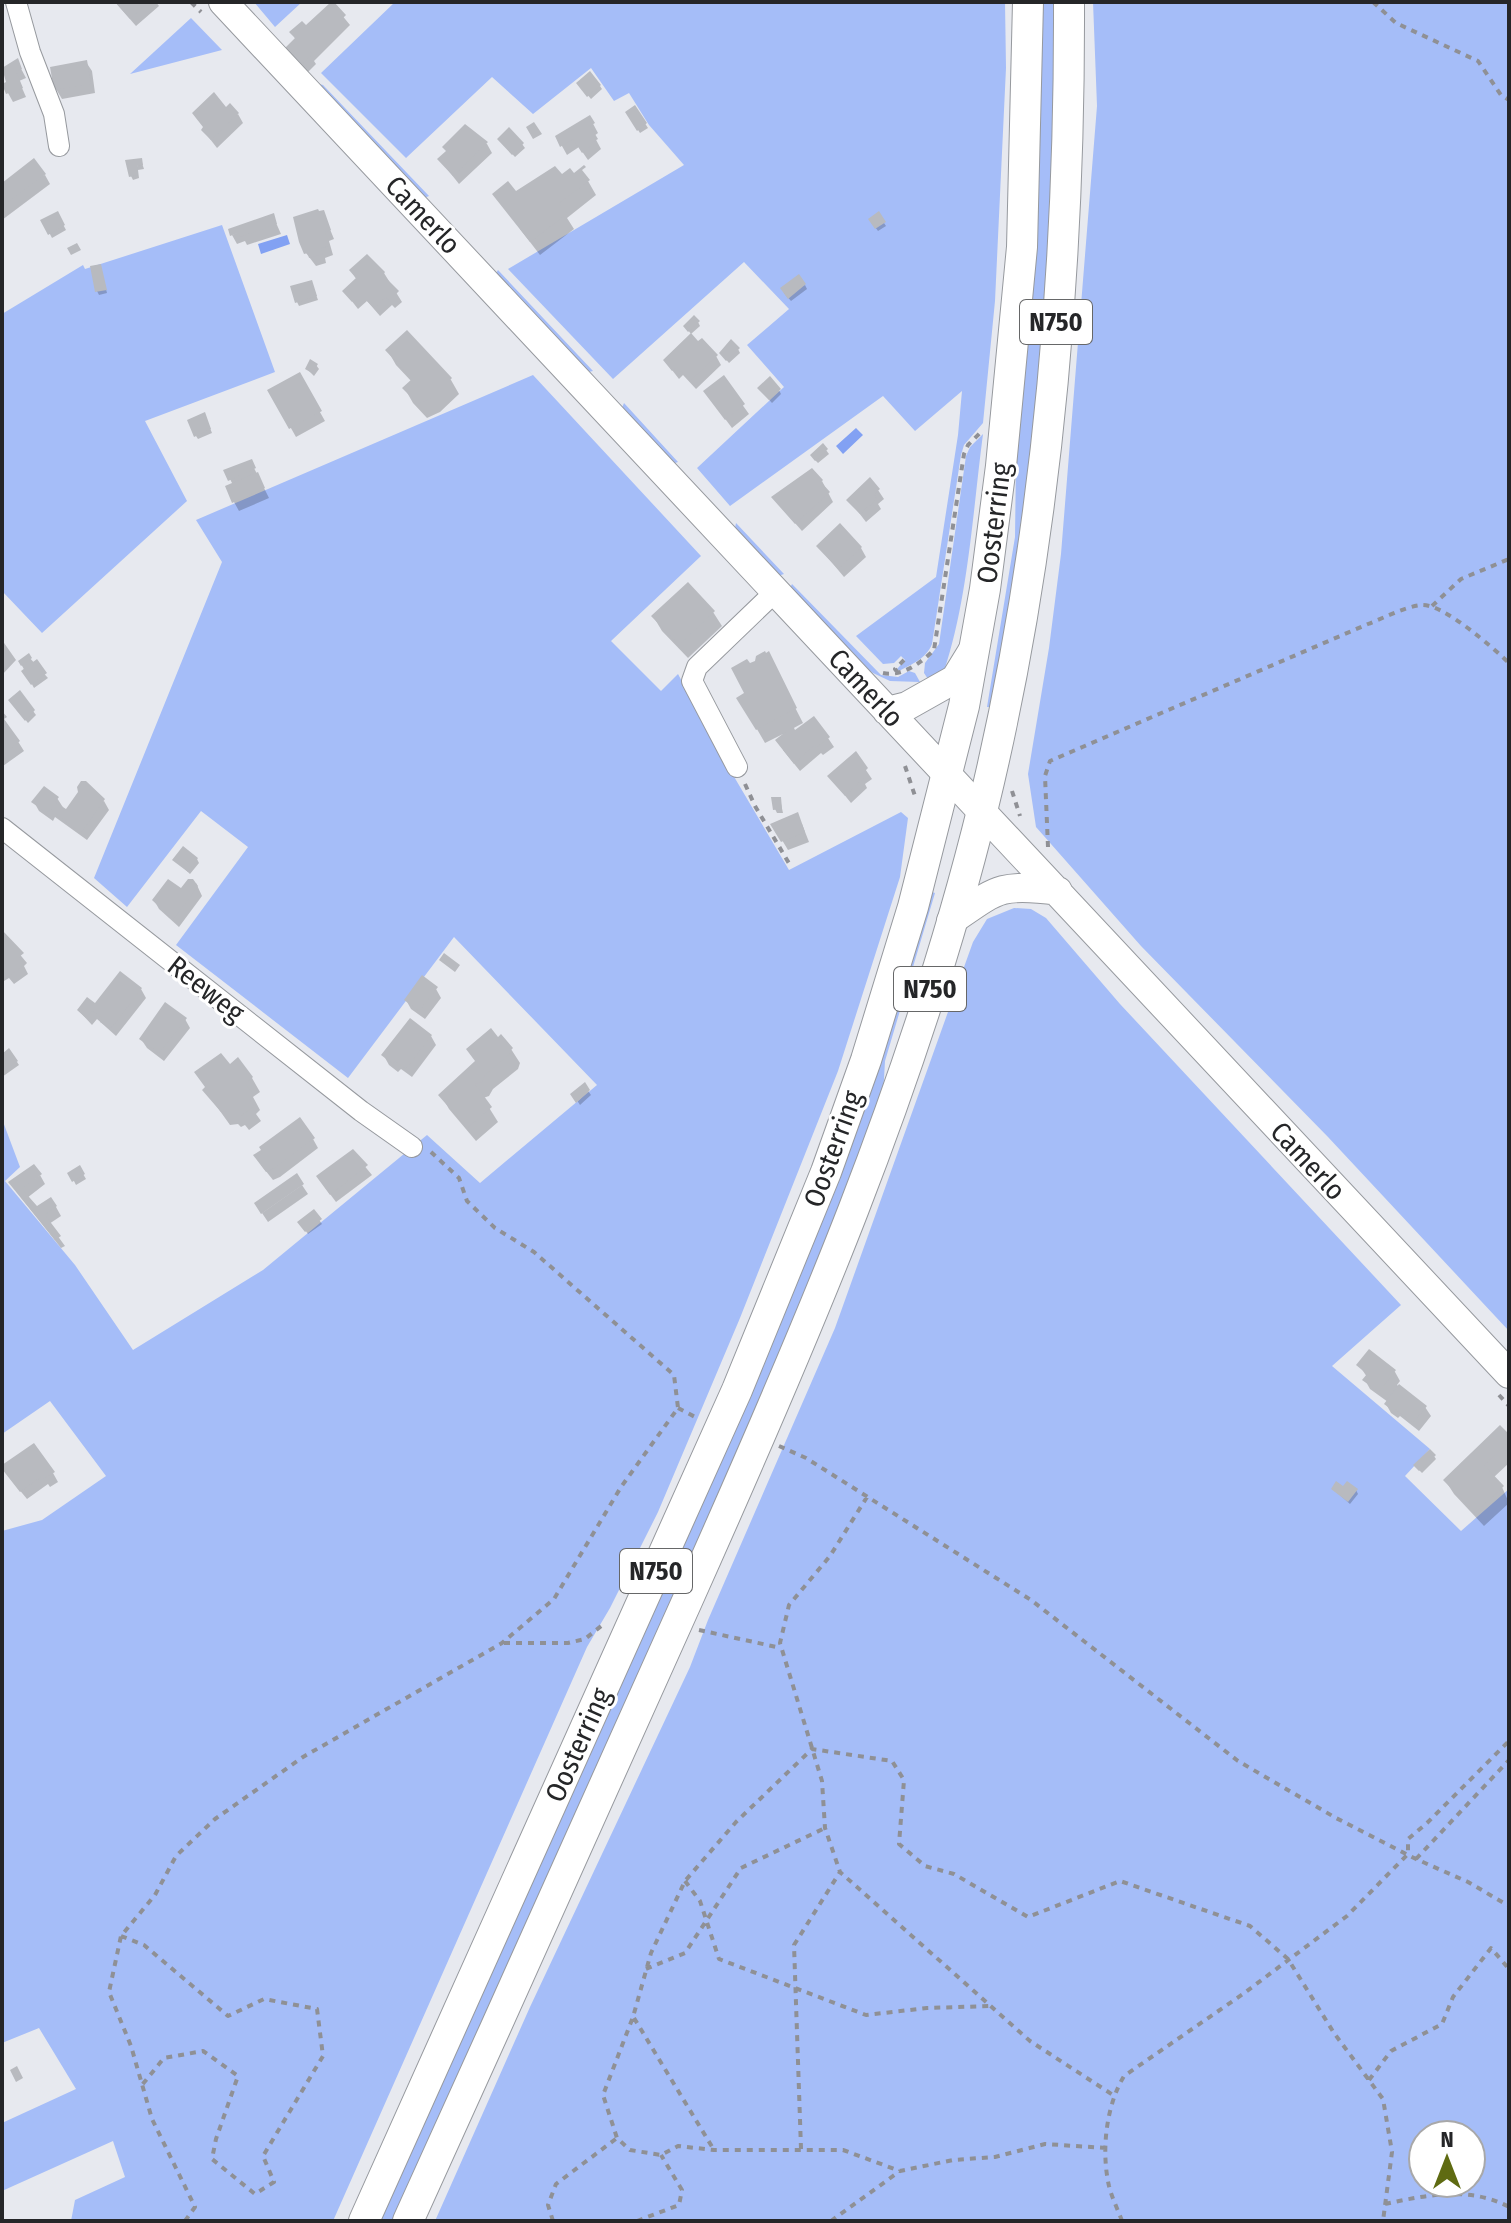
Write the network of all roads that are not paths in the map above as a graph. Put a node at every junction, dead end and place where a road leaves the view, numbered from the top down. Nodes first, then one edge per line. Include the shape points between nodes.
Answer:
1 (16, 2) edge
2 (223, 2) edge
3 (1028, 2) edge
4 (1069, 2) edge
5 (59, 146) dead end
6 (776, 591) junction
7 (975, 646) junction
8 (887, 711) junction
9 (737, 767) road end
10 (948, 774) junction
11 (982, 810) junction
12 (2, 828) edge
13 (1058, 891) junction
14 (951, 921) junction
15 (412, 1147) road end
16 (1509, 1374) edge
17 (364, 2221) edge
18 (408, 2221) edge

1 - 5 street via 54,114
2 - 6 main road, Camerlo
3 - 7 main road, Oosterring / N750 via 1022,247 1006,429
4 - 11 main road, Oosterring / N750 via 1067,159 1047,432 1019,640
6 - 8 main road, Camerlo
6 - 9 street via 697,667 692,681
7 - 8 main road via 955,679
7 - 10 main road, Oosterring / N750
8 - 10 main road, Camerlo
10 - 11 main road, Camerlo
10 - 17 main road, Oosterring / N750 via 908,923 826,1172 720,1428
11 - 13 main road, Camerlo
11 - 14 main road, Oosterring / N750
12 - 15 street, Reeweg
13 - 14 main road via 1000,889
13 - 16 main road, Camerlo
14 - 18 main road, Oosterring / N750 via 868,1171 771,1414

